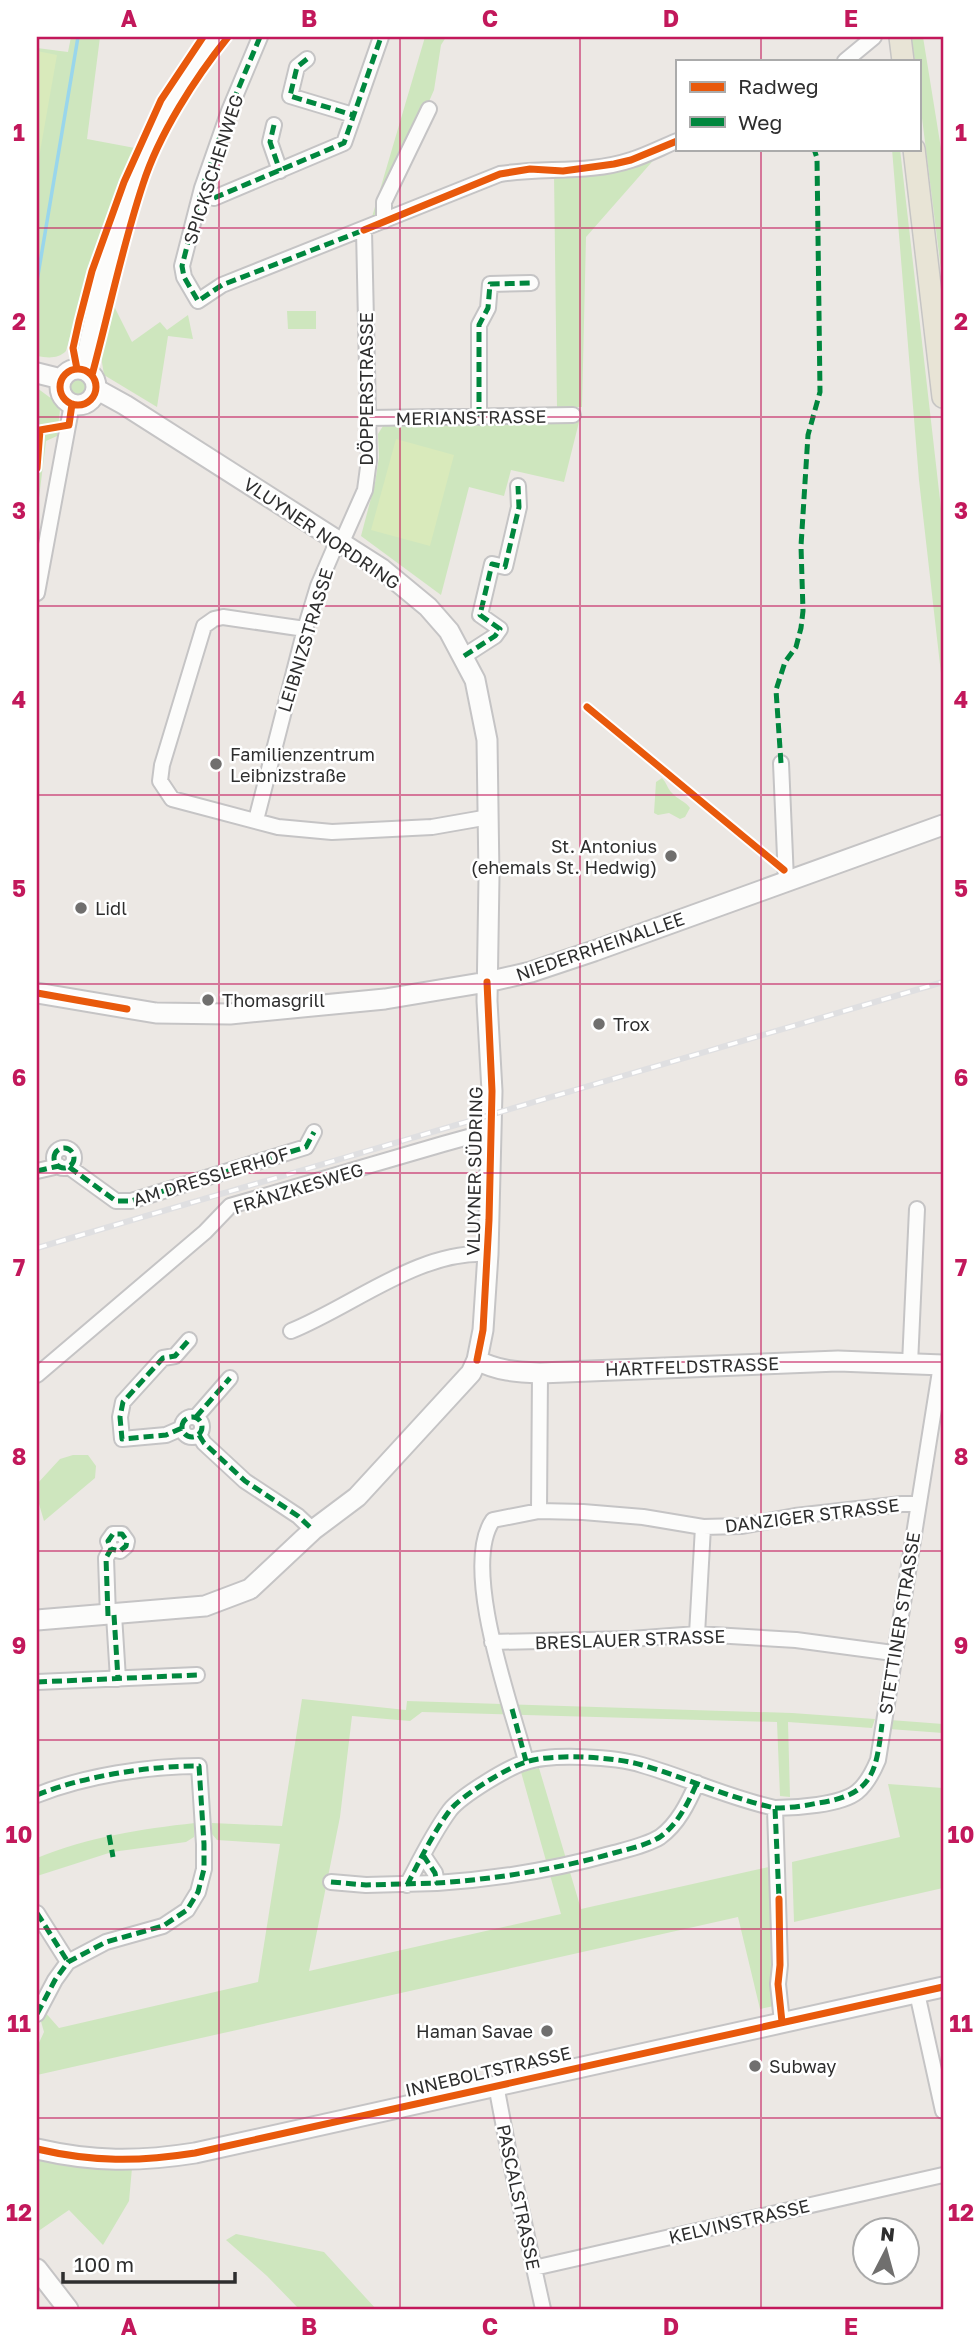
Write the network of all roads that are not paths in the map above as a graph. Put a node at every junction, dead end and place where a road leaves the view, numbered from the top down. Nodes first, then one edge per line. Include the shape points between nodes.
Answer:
1 (216, 37) edge
2 (260, 37) edge
3 (874, 37) edge
4 (900, 37) edge
5 (377, 39) edge
6 (307, 60) dead end
7 (846, 60) edge
8 (903, 60) edge
9 (429, 109) dead end
10 (354, 115) junction
11 (274, 125) dead end
12 (676, 141) edge
13 (914, 150) edge
14 (280, 171) junction
15 (214, 198) dead end
16 (384, 222) junction
17 (364, 230) junction
18 (531, 283) dead end
19 (84, 370) junction
20 (37, 373) edge
21 (61, 379) junction
22 (96, 389) junction
23 (943, 397) edge
24 (72, 404) junction
25 (573, 415) dead end
26 (479, 416) junction
27 (368, 418) junction
28 (518, 486) dead end
29 (339, 543) junction
30 (37, 593) edge
31 (305, 629) junction
32 (464, 656) junction
33 (781, 763) dead end
34 (489, 817) junction
35 (256, 820) junction
36 (943, 825) edge
37 (786, 880) junction
38 (487, 982) junction
39 (37, 993) edge
40 (313, 1132) dead end
41 (491, 1133) junction
42 (37, 1171) edge
43 (918, 1209) dead end
44 (488, 1254) junction
45 (291, 1331) dead end
46 (189, 1340) dead end
47 (477, 1360) junction
48 (910, 1364) junction
49 (942, 1365) edge
50 (540, 1373) junction
51 (37, 1375) edge
52 (230, 1378) dead end
53 (196, 1417) junction
54 (182, 1428) junction
55 (199, 1435) junction
56 (918, 1504) junction
57 (539, 1511) junction
58 (703, 1527) junction
59 (313, 1530) junction
60 (111, 1549) dead end
61 (111, 1616) junction
62 (37, 1620) edge
63 (697, 1634) junction
64 (492, 1642) junction
65 (893, 1654) junction
66 (197, 1675) dead end
67 (118, 1679) junction
68 (37, 1682) edge
69 (526, 1762) junction
70 (697, 1783) junction
71 (37, 1796) edge
72 (775, 1808) junction
73 (423, 1855) junction
74 (331, 1882) dead end
75 (438, 1883) junction
76 (407, 1885) junction
77 (37, 1913) edge
78 (68, 1962) junction
79 (943, 1987) edge
80 (917, 1993) junction
81 (37, 2014) edge
82 (782, 2022) junction
83 (496, 2085) junction
84 (943, 2111) edge
85 (37, 2148) edge
86 (943, 2175) edge
87 (534, 2268) junction
88 (37, 2269) edge
89 (68, 2309) edge
90 (544, 2309) edge

1 - 19 street via 182,83 145,156 111,259
2 - 17 street, SPICKSCHENWEG via 207,176 182,266 184,277 198,301 222,285
3 - 7 street
4 - 8 main road
5 - 10 street
6 - 10 street via 297,66 290,96
9 - 16 street via 384,202
10 - 14 street via 344,143
11 - 14 street via 270,142
12 - 16 street via 614,164 500,174
13 - 23 main road
14 - 15 street
16 - 17 street
17 - 27 street, DÖPPERSTRASSE
18 - 26 street via 490,284 488,308 479,325
19 - 21 street via 68,372
19 - 22 street via 92,375
20 - 21 street
21 - 24 street via 61,393
22 - 24 street via 87,402
22 - 29 street, VLUYNER NORDRING
24 - 30 street
25 - 26 street, MERIANSTRASSE
26 - 27 street, MERIANSTRASSE
27 - 29 street, DÖPPERSTRASSE via 365,490
28 - 32 street via 519,507 505,567 492,564 480,615 500,629
29 - 31 street, LEIBNIZSTRASSE via 318,586
29 - 32 street, VLUYNER NORDRING via 382,569 428,607
31 - 35 street, LEIBNIZSTRASSE
31 - 35 street via 223,617 204,626 162,765 160,781 172,799
32 - 34 street, VLUYNER NORDRING via 483,710
33 - 37 street
34 - 35 street via 350,833 293,830
34 - 38 street, VLUYNER NORDRING
36 - 37 street, NIEDERRHEINALLEE
37 - 38 street, NIEDERRHEINALLEE via 594,951
38 - 39 street, NIEDERRHEINALLEE via 385,999 230,1014 156,1013
38 - 41 street, VLUYNER SÜDRING
40 - 42 street, AM DRESSLERHOF via 306,1147 131,1201 116,1201 64,1166
41 - 44 street, VLUYNER SÜDRING
41 - 51 street, FRÄNZKESWEG via 230,1206
43 - 48 street
44 - 45 street via 470,1253 414,1269
44 - 47 street, VLUYNER SÜDRING
46 - 54 street via 175,1356 163,1358 123,1402 120,1417 122,1439 166,1436
47 - 50 street, HARTFELDSTRASSE via 511,1372
47 - 59 street, VLUYNER SÜDRING via 467,1379 357,1497
48 - 49 street, HARTFELDSTRASSE
48 - 50 street, HARTFELDSTRASSE via 838,1361
49 - 56 street, STETTINER STRASSE
50 - 57 street
52 - 53 street
53 - 54 street via 188,1418
53 - 55 street via 202,1423
54 - 55 street via 188,1436
55 - 59 street via 245,1481
56 - 58 street, DANZIGER STRASSE
56 - 65 street, STETTINER STRASSE
57 - 58 street, DANZIGER STRASSE via 643,1517
57 - 64 street, DANZIGER STRASSE via 493,1520 487,1528 483,1587
58 - 63 street
59 - 61 street, VLUYNER SÜDRING via 263,1579 231,1598 205,1606
60 - 61 street via 106,1558
61 - 62 street, VLUYNER SÜDRING
61 - 67 street
63 - 64 street, BRESLAUER STRASSE
63 - 65 street, BRESLAUER STRASSE via 796,1640
64 - 69 street, DANZIGER STRASSE
65 - 72 street, STETTINER STRASSE via 878,1760 865,1784 855,1794 834,1801
66 - 67 street
67 - 68 street
69 - 70 street via 611,1758
69 - 73 street via 484,1783 451,1809
70 - 72 street
70 - 75 street via 679,1818 660,1836 638,1846 522,1873
71 - 78 street via 131,1772 199,1766 204,1869 187,1910 163,1926 106,1942
72 - 82 street
73 - 75 street
73 - 76 street
74 - 76 street
75 - 76 street
77 - 78 street
78 - 81 street
79 - 80 street, INNEBOLTSTRASSE
80 - 82 street, INNEBOLTSTRASSE
80 - 84 street
82 - 83 street, INNEBOLTSTRASSE
83 - 85 street, INNEBOLTSTRASSE via 151,2160 98,2160
83 - 87 street, PASCALSTRASSE
86 - 87 street, KELVINSTRASSE
87 - 90 street, PASCALSTRASSE
88 - 89 street

